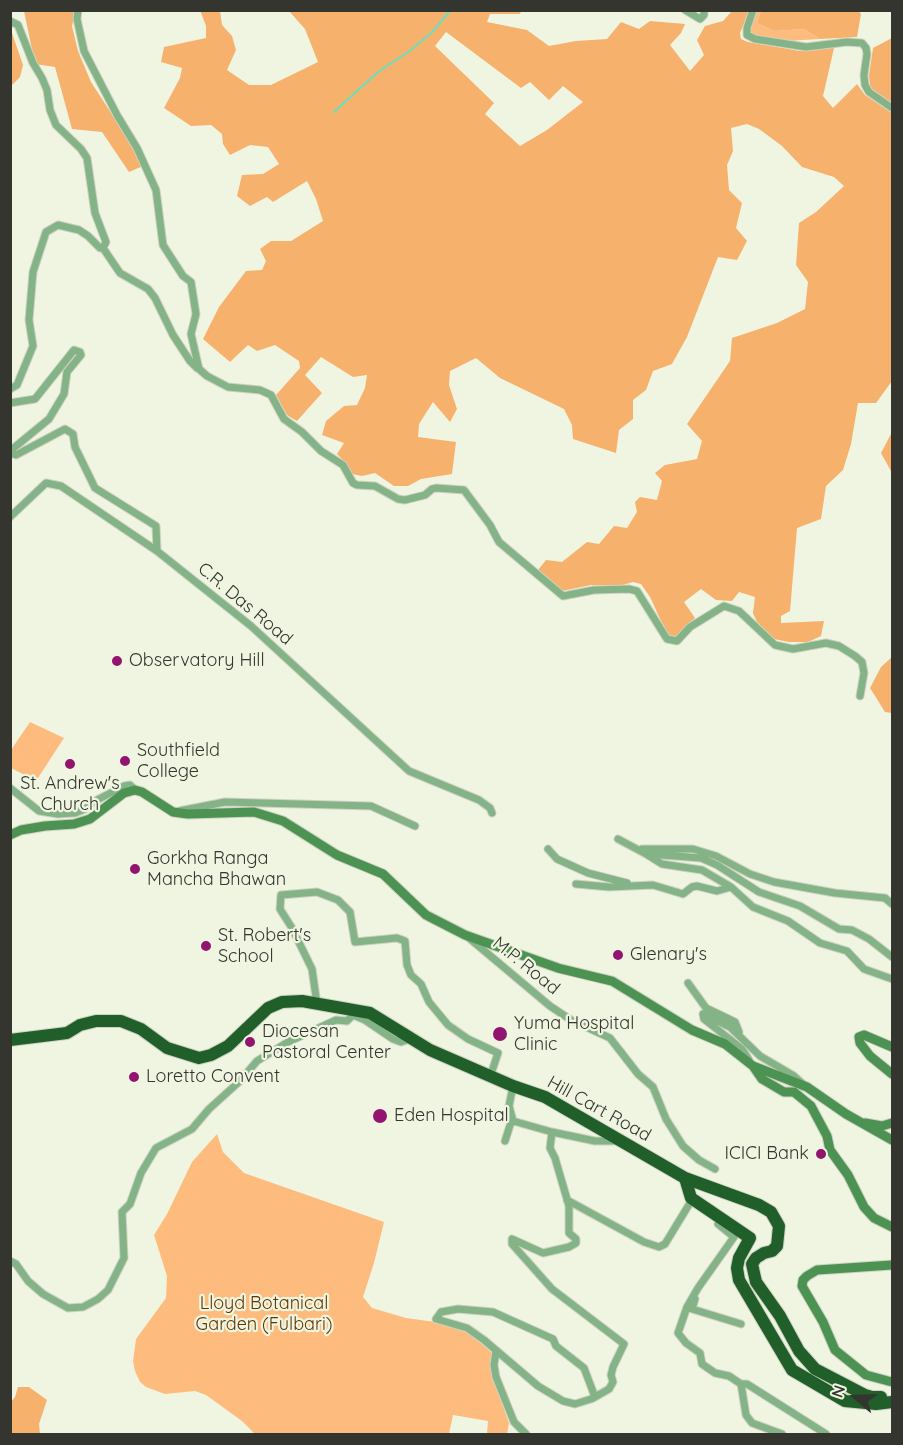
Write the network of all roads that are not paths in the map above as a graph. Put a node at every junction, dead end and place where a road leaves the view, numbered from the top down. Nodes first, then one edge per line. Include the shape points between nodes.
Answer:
1 (78, 10) edge
2 (685, 10) edge
3 (704, 10) edge
4 (753, 10) edge
5 (10, 21) edge
6 (892, 108) edge
7 (103, 248) junction
8 (199, 369) junction
9 (10, 389) edge
10 (10, 403) edge
11 (10, 452) edge
12 (10, 517) edge
13 (157, 551) junction
14 (860, 696) dead end
15 (10, 788) edge
16 (135, 790) junction
17 (173, 812) junction
18 (492, 813) dead end
19 (415, 826) dead end
20 (10, 835) edge
21 (618, 839) dead end
22 (633, 848) junction
23 (548, 849) dead end
24 (646, 854) junction
25 (576, 884) dead end
26 (632, 884) junction
27 (731, 887) junction
28 (892, 904) edge
29 (465, 935) junction
30 (892, 957) edge
31 (892, 979) edge
32 (688, 984) dead end
33 (317, 1004) junction
34 (740, 1035) junction
35 (410, 1039) junction
36 (10, 1040) edge
37 (892, 1047) edge
38 (753, 1066) junction
39 (892, 1074) edge
40 (490, 1077) junction
41 (513, 1086) junction
42 (807, 1087) junction
43 (512, 1119) junction
44 (860, 1122) junction
45 (892, 1123) edge
46 (552, 1132) junction
47 (618, 1140) junction
48 (892, 1140) edge
49 (505, 1141) dead end
50 (715, 1169) dead end
51 (684, 1177) junction
52 (567, 1200) junction
53 (690, 1200) junction
54 (892, 1227) edge
55 (10, 1261) edge
56 (892, 1265) edge
57 (698, 1288) junction
58 (741, 1324) dead end
59 (496, 1351) junction
60 (892, 1382) edge
61 (741, 1384) junction
62 (892, 1395) edge
63 (595, 1397) junction
64 (892, 1402) edge
65 (526, 1434) edge
66 (782, 1434) edge
67 (826, 1434) edge

1 - 8 street via 84,51 156,190 163,244 191,282 196,314 191,334
2 - 3 street via 700,19
4 - 6 street via 747,35 754,39 806,47 862,43 867,54 865,85
5 - 7 street via 18,25 42,78 56,125 87,158 95,213 106,242
7 - 8 street via 120,273 148,289 183,352
7 - 9 street via 79,230 58,225 46,232 33,272 29,320 33,346 17,385
8 - 14 street via 228,387 271,395 284,419 343,465 357,485 375,486 405,500 436,488 464,490 500,542 563,596 594,590 637,591 667,639 677,641 690,627 724,606 738,611 775,645 793,649 826,643 855,656 862,662 864,673
10 - 11 street via 35,399 74,350 80,352 49,419
11 - 13 street via 16,455 65,429 73,434 75,447 95,488 156,526
12 - 13 street, C.R. Das Road via 46,483 61,486
13 - 18 street, C.R. Das Road via 251,626 409,771 479,800
15 - 16 street via 39,811 58,814 85,809 124,786
16 - 17 main road
16 - 20 main road via 124,793 90,819
17 - 19 street via 225,802 371,806
17 - 29 main road via 254,812 283,821 337,855 383,874 426,915
21 - 22 street
22 - 24 street
22 - 28 street via 693,849 774,882 885,898
23 - 26 street via 557,859 588,873
24 - 27 street via 662,864 702,870
24 - 30 street via 701,858 759,892 800,906 839,929 852,930
25 - 26 street
26 - 27 street via 653,885 683,894 692,886 717,891
27 - 31 street via 753,907 788,921 820,943 847,951 864,969
29 - 38 main road via 558,968 612,981 692,1030 724,1044
29 - 50 street, M.P. Road via 550,1006 610,1038 653,1087 683,1146
32 - 34 street via 706,1008 735,1022
33 - 35 highway, Hill Cart Road via 370,1013
33 - 36 highway, Hill Cart Road via 296,1000 268,1008 228,1046 199,1058 167,1048 141,1029 121,1021 96,1021 67,1033
33 - 40 street via 312,969 279,909 281,895 318,892 338,900 350,912 355,942 397,938 405,941 411,975 448,1025 468,1040 498,1053
34 - 38 street via 703,1014 704,1019 742,1049
34 - 42 street via 760,1056
35 - 40 highway, Hill Cart Road
35 - 55 street via 393,1039 353,1016 288,1042 257,1061 192,1129 156,1148 141,1173 130,1204 122,1212 124,1258 108,1290 98,1299 83,1307 68,1308 43,1294
37 - 39 main road via 864,1035 859,1037 870,1056
38 - 42 main road
38 - 54 main road via 762,1079 784,1092 794,1092 812,1106 830,1150 864,1207 874,1218
40 - 41 highway, Hill Cart Road
41 - 43 street via 509,1106
41 - 47 highway, Hill Cart Road via 545,1097
42 - 44 main road
43 - 46 street
43 - 49 street
44 - 45 main road via 882,1126
44 - 48 main road
46 - 47 street via 603,1142
46 - 52 street via 550,1148
47 - 51 highway, Hill Cart Road
51 - 53 highway
51 - 62 highway, Hill Cart Road via 771,1212 779,1226 777,1246 756,1258 753,1274 799,1351 815,1369 852,1389 872,1397
52 - 53 street via 659,1247
52 - 63 street via 569,1233 576,1243 543,1253 512,1239 512,1244 552,1288 624,1344 613,1367 613,1382
53 - 57 street via 734,1237
53 - 64 highway via 750,1238 739,1258 739,1280 792,1370 845,1401
56 - 60 main road via 817,1270 803,1280 802,1286 835,1350 866,1375
57 - 58 street via 692,1309
57 - 61 street via 678,1333 700,1353 702,1364
59 - 63 street via 552,1396 575,1404
59 - 63 street via 467,1328 436,1319 441,1312 458,1309 493,1311 553,1339 556,1346 584,1368
59 - 65 street via 496,1377 514,1422
61 - 66 street via 746,1415 752,1423
61 - 67 street via 747,1384

